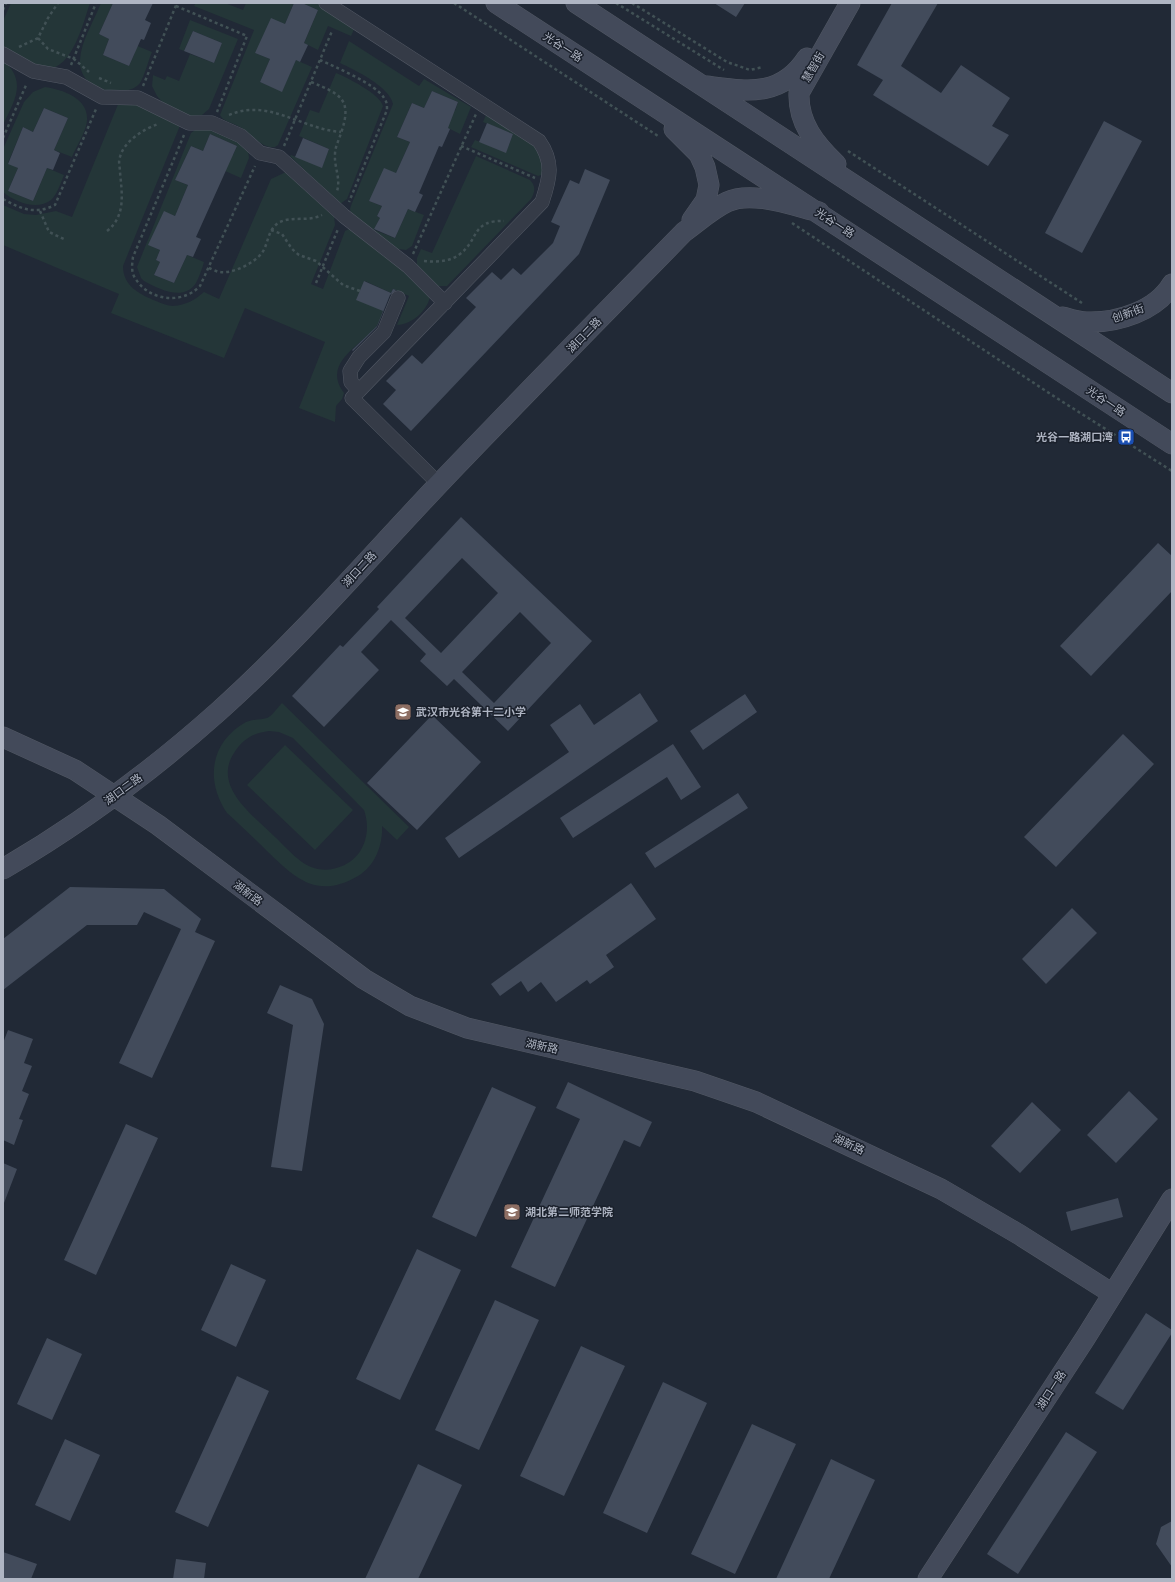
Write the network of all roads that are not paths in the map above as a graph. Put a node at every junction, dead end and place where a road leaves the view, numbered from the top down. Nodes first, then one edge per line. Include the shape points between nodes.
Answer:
1 (326, 3) edge
2 (496, 3) edge
3 (576, 3) edge
4 (840, 3) edge
5 (850, 3) edge
6 (5, 55) edge
7 (702, 86) junction
8 (646, 101) junction
9 (860, 188) junction
10 (819, 212) junction
11 (684, 232) junction
12 (1172, 284) edge
13 (398, 298) dead end
14 (445, 303) junction
15 (1051, 314) junction
16 (359, 391) junction
17 (1172, 392) edge
18 (1172, 444) edge
19 (440, 484) junction
20 (3, 737) edge
21 (114, 796) junction
22 (3, 869) edge
23 (1172, 1199) edge
24 (1113, 1294) junction
25 (928, 1579) edge

1 - 14 street via 539,140 547,153 548,183 542,202
2 - 8 street, 光谷一路
3 - 7 street
4 - 7 street, 慧智街 via 806,60 791,77 780,84 744,91
5 - 9 street, 慧智街 via 803,83 799,93 799,104 803,122 810,136
6 - 14 street via 33,71 66,77 102,97 139,90 189,123 212,123 240,136 260,153 279,157 344,216 408,266
7 - 9 street
8 - 10 street, 光谷一路
8 - 11 street via 699,154 705,167 709,185 706,200
9 - 15 street
10 - 11 street via 763,199 747,198 728,201
10 - 18 street, 光谷一路
11 - 19 street, 湖口二路
12 - 15 street, 创新街 via 1159,299 1143,309 1114,320 1086,322
13 - 16 street via 384,332 359,357 350,371 351,382
14 - 16 street
15 - 17 street
16 - 19 street via 352,398
19 - 21 street, 湖口二路 via 274,658 219,711 147,772
20 - 21 street, 湖新路 via 75,770
21 - 22 street, 湖口二路
21 - 24 street, 湖新路 via 158,825 364,980 410,1006 467,1028 695,1081 756,1102 941,1189 1014,1231
23 - 24 street, 湖口一路
24 - 25 street, 湖口一路

